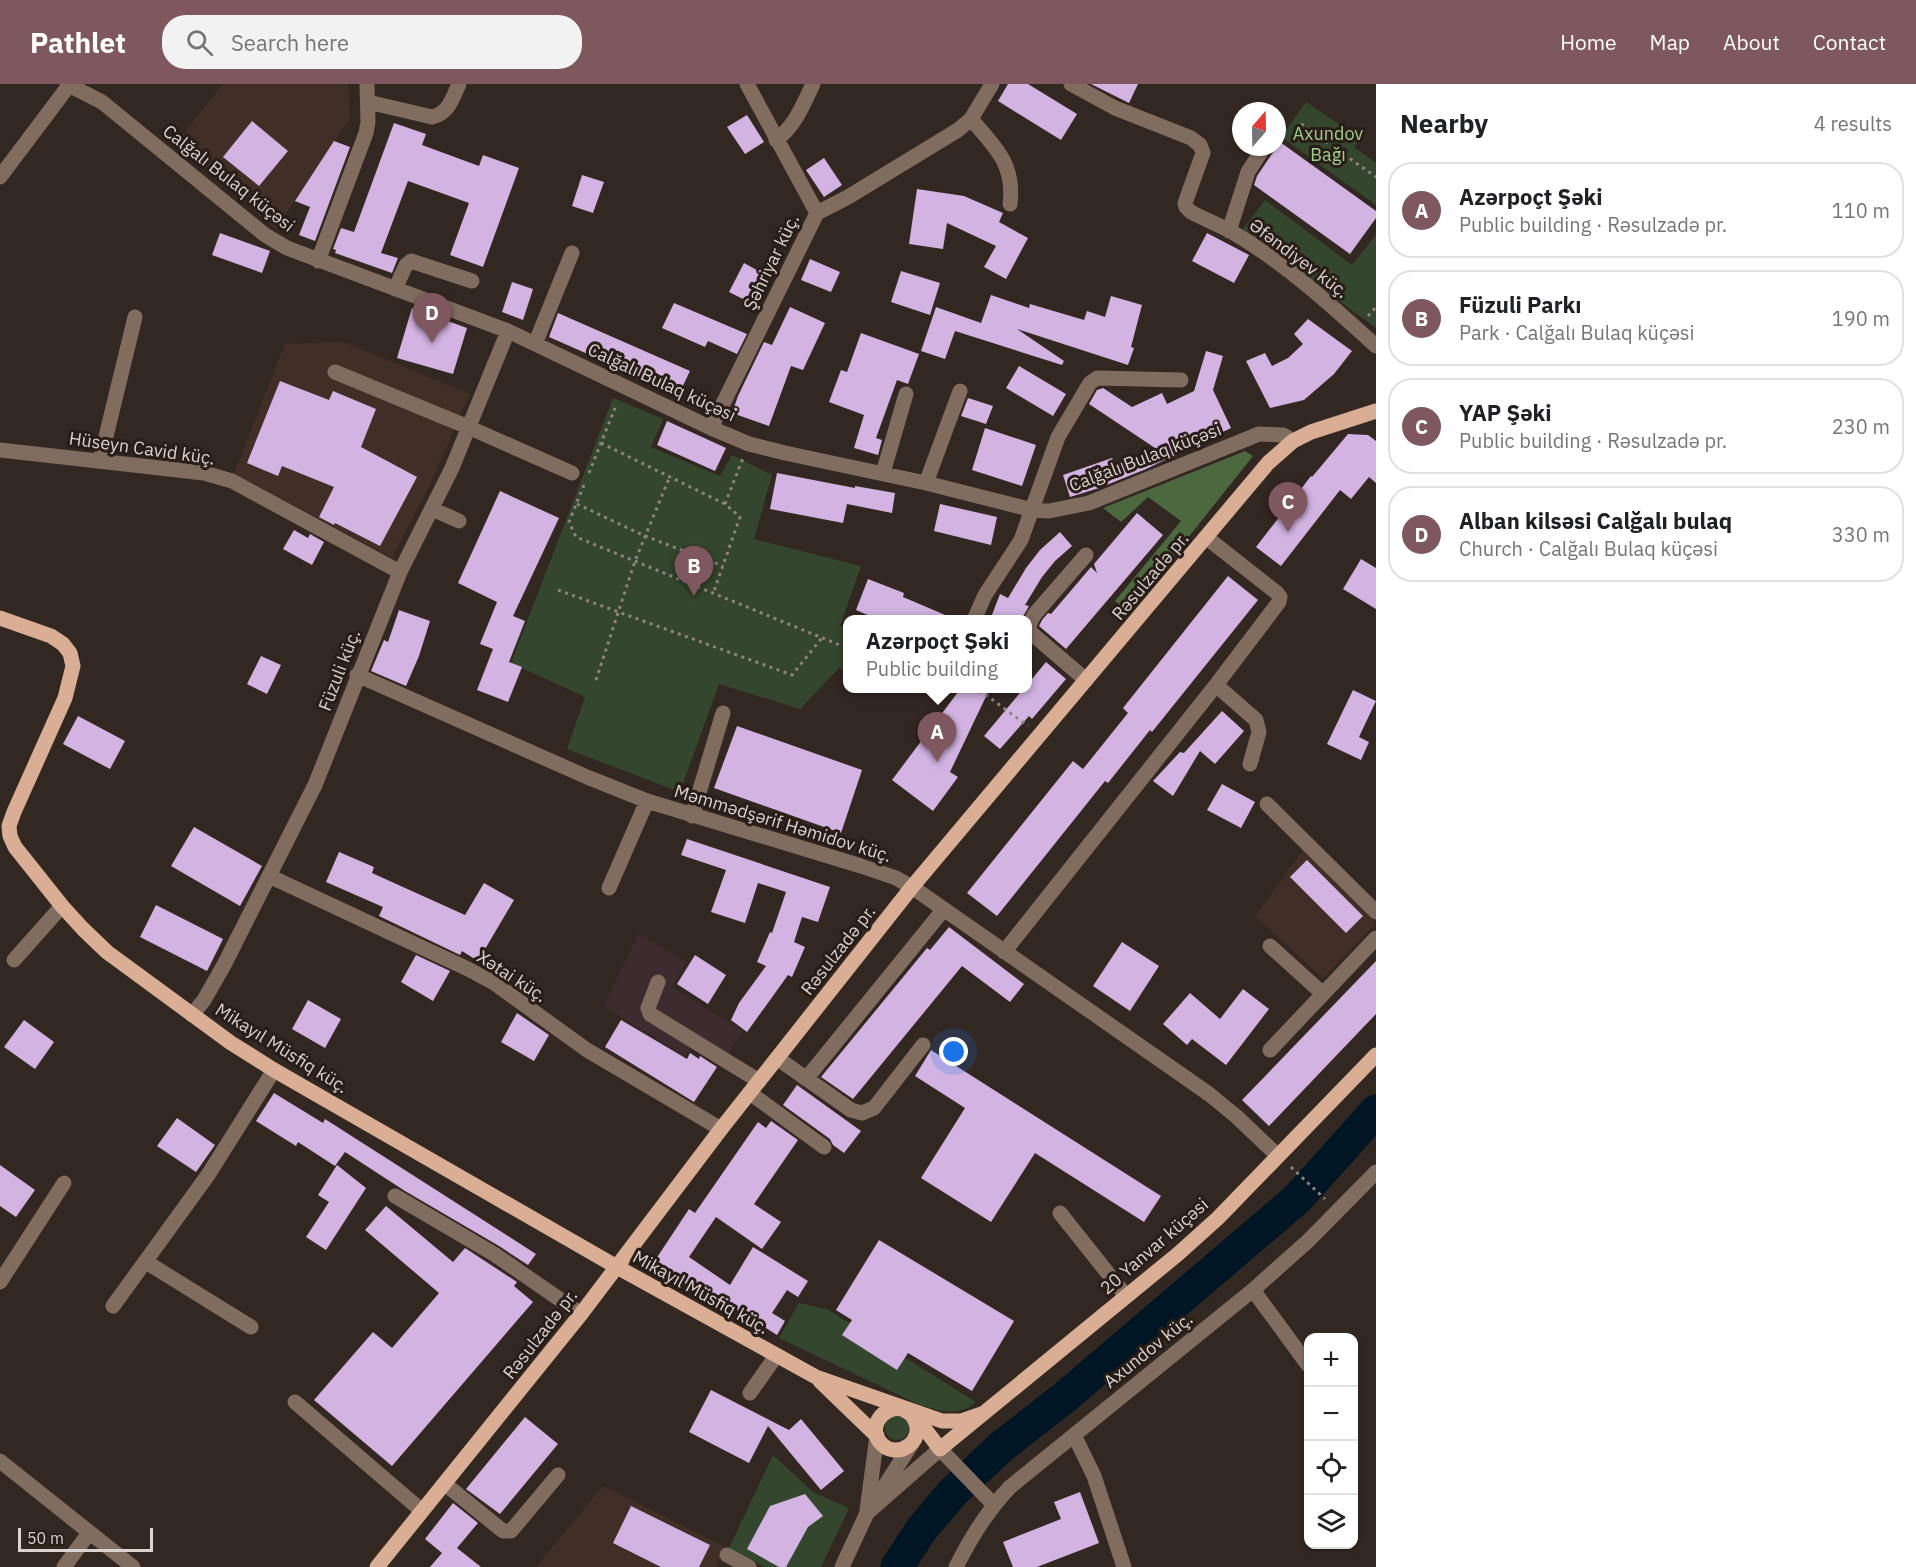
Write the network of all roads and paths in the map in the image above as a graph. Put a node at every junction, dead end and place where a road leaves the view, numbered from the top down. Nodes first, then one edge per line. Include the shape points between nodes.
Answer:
1 (69, 84) edge
2 (367, 84) edge
3 (459, 84) edge
4 (747, 84) edge
5 (813, 84) edge
6 (992, 84) edge
7 (1071, 84) edge
8 (368, 102) junction
9 (971, 119) junction
10 (1301, 124) dead end
11 (776, 140) junction
12 (1258, 156) edge
13 (0, 177) edge
14 (1376, 177) edge
15 (1010, 204) dead end
16 (816, 213) junction
17 (1229, 231) junction
18 (572, 253) dead end
19 (318, 261) junction
20 (472, 281) dead end
21 (395, 289) junction
22 (135, 316) dead end
23 (508, 332) junction
24 (535, 344) junction
25 (1376, 346) edge
26 (335, 372) dead end
27 (1181, 380) dead end
28 (960, 391) dead end
29 (906, 394) dead end
30 (615, 408) dead end
31 (1376, 411) edge
32 (468, 427) junction
33 (711, 428) junction
34 (1293, 441) junction
35 (601, 443) junction
36 (749, 444) junction
37 (0, 450) edge
38 (100, 461) junction
39 (572, 473) dead end
40 (589, 473) dead end
41 (883, 473) junction
42 (670, 476) junction
43 (585, 483) dead end
44 (926, 483) junction
45 (577, 504) junction
46 (725, 504) junction
47 (432, 509) junction
48 (1033, 510) junction
49 (459, 521) dead end
50 (645, 536) junction
51 (1207, 538) junction
52 (1086, 555) dead end
53 (635, 561) junction
54 (723, 566) junction
55 (400, 572) junction
56 (558, 590) dead end
57 (713, 594) junction
58 (618, 612) junction
59 (976, 615) edge
60 (0, 618) edge
61 (1032, 619) edge
62 (1032, 634) edge
63 (821, 639) junction
64 (843, 647) edge
65 (357, 675) junction
66 (596, 680) dead end
67 (1086, 680) junction
68 (1216, 685) junction
69 (982, 693) edge
70 (723, 712) dead end
71 (1040, 735) junction
72 (1250, 764) dead end
73 (647, 801) junction
74 (1267, 804) dead end
75 (692, 816) junction
76 (5, 825) edge
77 (269, 876) junction
78 (912, 887) junction
79 (609, 888) dead end
80 (62, 906) junction
81 (944, 909) junction
82 (1376, 912) edge
83 (1376, 938) edge
84 (1270, 946) dead end
85 (1004, 952) junction
86 (14, 960) dead end
87 (658, 982) dead end
88 (1322, 993) junction
89 (192, 1015) junction
90 (923, 1045) dead end
91 (1270, 1050) dead end
92 (1376, 1055) edge
93 (777, 1058) junction
94 (274, 1070) junction
95 (806, 1078) junction
96 (754, 1087) junction
97 (721, 1129) junction
98 (824, 1147) dead end
99 (1278, 1156) junction
100 (1296, 1171) dead end
101 (1376, 1172) edge
102 (64, 1183) dead end
103 (395, 1196) dead end
104 (1324, 1198) dead end
105 (1060, 1213) dead end
106 (146, 1262) junction
107 (618, 1267) junction
108 (0, 1282) edge
109 (1253, 1290) junction
110 (1126, 1296) junction
111 (113, 1306) dead end
112 (581, 1314) junction
113 (251, 1327) dead end
114 (776, 1356) junction
115 (1304, 1360) edge
116 (816, 1377) junction
117 (750, 1393) dead end
118 (295, 1402) dead end
119 (908, 1412) junction
120 (984, 1413) junction
121 (1074, 1435) junction
122 (877, 1436) junction
123 (907, 1446) junction
124 (945, 1454) junction
125 (0, 1461) edge
126 (558, 1475) dead end
127 (445, 1484) junction
128 (993, 1504) junction
129 (422, 1511) junction
130 (867, 1513) junction
131 (88, 1533) junction
132 (727, 1555) dead end
133 (64, 1567) edge
134 (133, 1567) edge
135 (377, 1567) edge
136 (749, 1567) edge
137 (842, 1567) edge
138 (956, 1567) edge
139 (1124, 1567) edge

1 - 13 street
1 - 19 street, Calğalı Bulaq küçəsi via 102,102 265,235
2 - 8 street
3 - 8 street via 447,109 432,117
4 - 11 street, Şəhriyar küç.
5 - 11 street via 794,123
6 - 9 street
7 - 17 street, Əfəndiyev küç. via 1200,145 1203,153 1186,207
8 - 19 street via 362,147
9 - 15 street via 1002,155 1011,177
9 - 16 street
10 - 14 path
11 - 16 street, Şəhriyar küç.
12 - 17 street via 1248,172
16 - 33 street, Şəhriyar küç.
17 - 25 street, Əfəndiyev küç. via 1320,296
18 - 24 street
19 - 21 street, Calğalı Bulaq küçəsi
20 - 21 street via 411,261 405,265
21 - 23 street, Calğalı Bulaq küçəsi
22 - 38 street
23 - 24 street, Calğalı Bulaq küçəsi
23 - 32 street, Füzuli küç.
24 - 33 street, Calğalı Bulaq küçəsi
26 - 32 street
27 - 48 street via 1097,378 1090,383 1058,437
28 - 44 street
29 - 41 street
30 - 35 path
31 - 34 main road, Rəsulzadə pr.
32 - 39 street
32 - 47 street, Füzuli küç.
33 - 36 street, Calğalı Bulaq küçəsi
34 - 48 street, Calğalı Bulaq küçəsi via 1283,435 1259,434 1089,503
34 - 51 main road, Rəsulzadə pr. via 1268,463
35 - 40 path
35 - 42 path
36 - 41 street, Calğalı Bulaq küçəsi
36 - 46 path
37 - 38 street, Hüseyn Cavid küç.
38 - 55 street, Hüseyn Cavid küç. via 204,473 232,481
41 - 44 street, Calğalı Bulaq küçəsi
42 - 46 path
42 - 50 path
43 - 45 path
44 - 48 street, Calğalı Bulaq küçəsi
45 - 50 path
45 - 53 path via 569,522 576,537
46 - 54 path via 740,517
47 - 49 street
47 - 55 street, Füzuli küç.
48 - 59 street via 1022,540
50 - 53 path
50 - 54 path
51 - 67 main road, Rəsulzadə pr.
51 - 68 street via 1280,597
52 - 61 street
53 - 57 path
53 - 58 path
54 - 57 path
55 - 65 street, Füzuli küç.
56 - 58 path
57 - 63 path
58 - 63 path via 792,675
58 - 66 path
60 - 76 main road, Mikayıl Müsfiq küç. via 51,636 70,653 73,666 65,698
62 - 67 street
63 - 64 path
65 - 73 street, Məmmədşərif Həmidov küç.
65 - 77 street, Füzuli küç. via 315,785
67 - 71 main road, Rəsulzadə pr.
68 - 72 street via 1256,720 1259,732
68 - 85 street
69 - 71 path
70 - 75 street
71 - 78 main road, Rəsulzadə pr.
73 - 75 street, Məmmədşərif Həmidov küç.
73 - 79 street
74 - 82 street
75 - 78 street, Məmmədşərif Həmidov küç. via 880,872
76 - 80 main road, Mikayıl Müsfiq küç. via 15,847
77 - 89 street, Füzuli küç. via 212,987
77 - 97 street, Xətai küç. via 494,983 586,1050
78 - 81 street, Məmmədşərif Həmidov küç.
78 - 93 main road, Rəsulzadə pr.
80 - 86 street
80 - 89 main road, Mikayıl Müsfiq küç. via 107,952
81 - 85 street, Məmmədşərif Həmidov küç.
81 - 95 street
83 - 88 street
84 - 88 street
85 - 99 street, Məmmədşərif Həmidov küç. via 1209,1094
87 - 96 street via 648,1008 650,1014
88 - 91 street
89 - 94 main road, Mikayıl Müsfiq küç.
90 - 95 street via 874,1108 862,1113 851,1110
92 - 99 main road, 20 Yanvar küçəsi
93 - 95 street
93 - 96 main road, Rəsulzadə pr.
94 - 106 street via 208,1175
94 - 107 main road, Mikayıl Müsfiq küç.
96 - 97 main road, Rəsulzadə pr.
96 - 98 street
97 - 107 main road, Rəsulzadə pr.
99 - 110 main road, 20 Yanvar küçəsi via 1210,1225
100 - 104 path
101 - 109 street, Axundov küç. via 1308,1242
102 - 108 street
103 - 112 street via 494,1254
105 - 110 street
106 - 111 street
106 - 113 street
107 - 112 main road, Rəsulzadə pr.
107 - 114 main road, Mikayıl Müsfiq küç.
109 - 115 street
109 - 121 street, Axundov küç.
110 - 120 main road, 20 Yanvar küçəsi
112 - 127 main road, Rəsulzadə pr.
114 - 116 main road, Mikayıl Müsfiq küç.
114 - 117 street
116 - 119 main road
116 - 122 main road
118 - 129 street
119 - 120 main road via 954,1422
119 - 122 main road via 892,1408 880,1416
119 - 123 main road via 918,1426
119 - 124 main road
120 - 124 main road, 20 Yanvar küçəsi
121 - 128 street, Axundov küç. via 1023,1474
121 - 139 street via 1094,1476
122 - 123 main road via 885,1447
122 - 130 street
123 - 124 main road
123 - 130 street
124 - 128 street
124 - 130 street
125 - 131 street
126 - 127 street via 511,1531 503,1531
127 - 129 main road, Rəsulzadə pr.
128 - 138 street, Axundov küç.
129 - 135 main road, Rəsulzadə pr.
130 - 137 street
131 - 133 street
131 - 134 street
132 - 136 street

